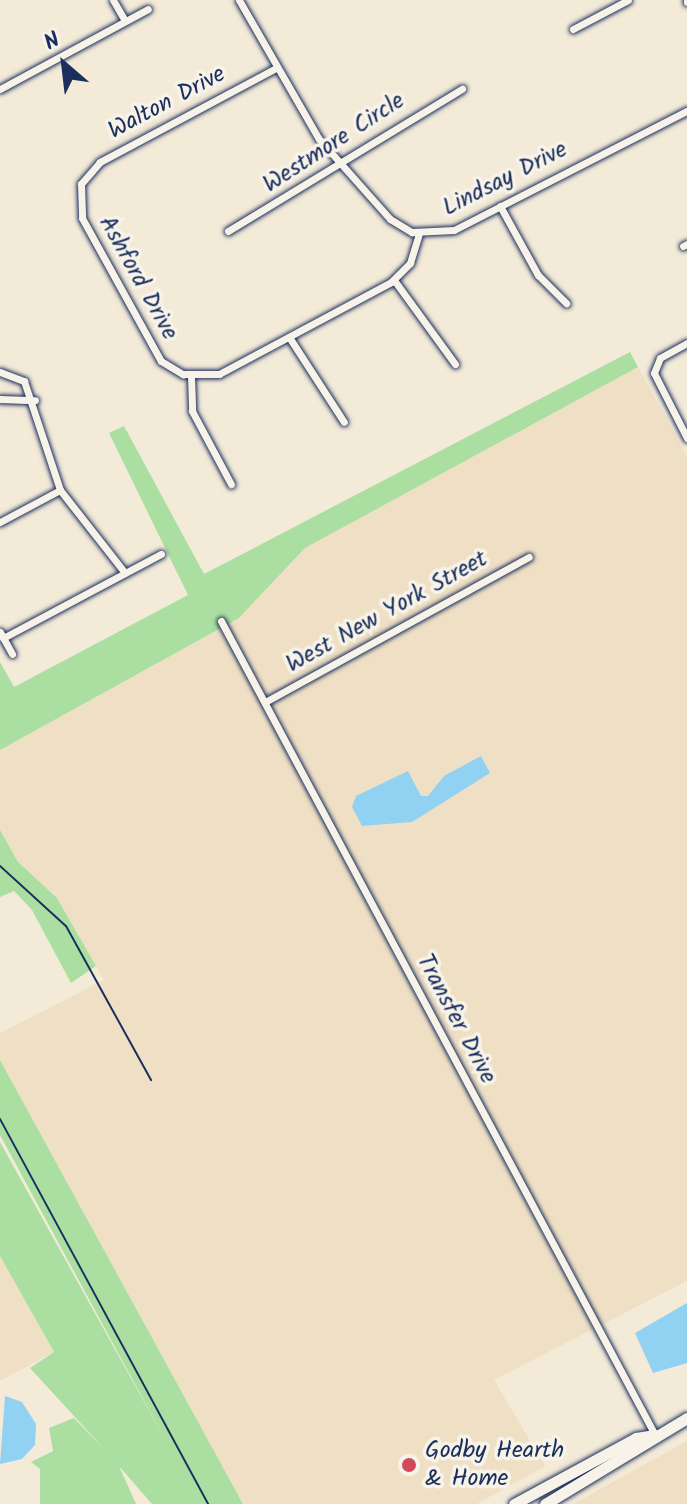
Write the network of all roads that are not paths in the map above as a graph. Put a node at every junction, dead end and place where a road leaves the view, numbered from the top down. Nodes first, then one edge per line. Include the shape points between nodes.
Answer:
1 (113, 0) edge
2 (239, 0) edge
3 (628, 0) edge
4 (148, 9) dead end
5 (125, 21) junction
6 (573, 29) dead end
7 (276, 68) junction
8 (0, 89) edge
9 (462, 89) dead end
10 (687, 111) edge
11 (341, 164) junction
12 (83, 180) joint
13 (500, 206) junction
14 (228, 231) dead end
15 (419, 234) junction
16 (394, 280) junction
17 (566, 303) dead end
18 (289, 337) junction
19 (687, 343) edge
20 (455, 364) dead end
21 (0, 372) edge
22 (191, 376) junction
23 (0, 399) edge
24 (35, 400) junction
25 (344, 422) dead end
26 (687, 438) edge
27 (231, 484) dead end
28 (60, 490) junction
29 (0, 522) edge
30 (161, 554) dead end
31 (529, 557) dead end
32 (125, 573) junction
33 (221, 621) dead end
34 (2, 635) edge
35 (12, 654) dead end
36 (265, 702) junction
37 (687, 1418) edge
38 (655, 1435) junction
39 (514, 1504) edge
40 (545, 1504) edge

1 - 5 street
2 - 7 street
3 - 6 street
4 - 5 street
5 - 8 street
7 - 11 street
7 - 12 street, Walton Drive via 100,162
9 - 11 street, Westmore Circle via 383,130
10 - 13 street, Lindsay Drive
11 - 14 street, Westmore Circle
11 - 15 street via 390,219
12 - 22 street, Ashford Drive via 82,218 152,349
13 - 15 street, Lindsay Drive via 454,230
13 - 17 street via 538,275
15 - 16 street, Lindsay Drive via 410,263
16 - 18 street, Lindsay Drive
16 - 20 street
18 - 22 street, Lindsay Drive via 219,374
18 - 25 street
19 - 26 street via 660,358 654,376
21 - 24 street via 24,381
22 - 27 street via 192,411
23 - 24 street
24 - 28 street
28 - 29 street
28 - 32 street
30 - 32 street
31 - 36 street, West New York Street
32 - 34 street
33 - 36 street, Transfer Drive
34 - 35 street
36 - 38 street, Transfer Drive
37 - 38 main road
38 - 39 main road via 636,1438
38 - 40 main road via 643,1450

